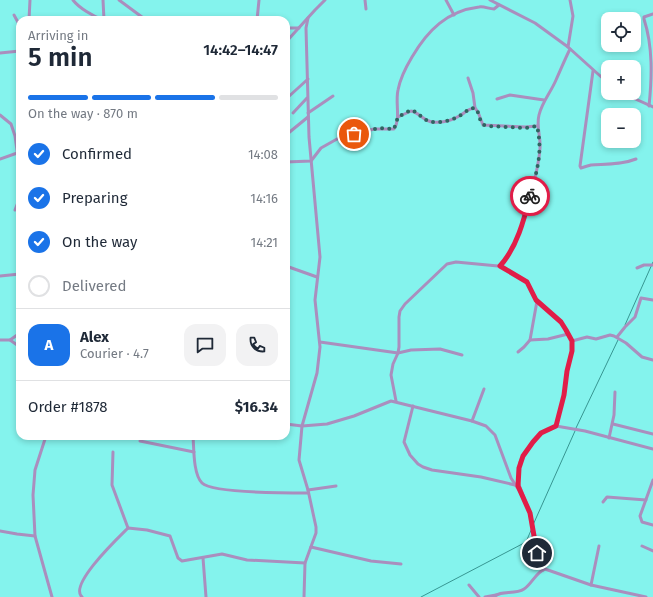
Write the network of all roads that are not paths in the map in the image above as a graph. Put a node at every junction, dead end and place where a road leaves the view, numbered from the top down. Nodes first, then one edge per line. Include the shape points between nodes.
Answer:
1 (30, 0) edge
2 (73, 0) edge
3 (103, 0) edge
4 (119, 0) edge
5 (259, 0) edge
6 (325, 0) edge
7 (365, 0) edge
8 (446, 0) edge
9 (490, 0) edge
10 (570, 0) edge
11 (499, 5) junction
12 (366, 9) dead end
13 (653, 14) edge
14 (14, 15) dead end
15 (454, 15) junction
16 (29, 16) edge
17 (94, 16) edge
18 (104, 16) edge
19 (141, 16) edge
20 (257, 16) edge
21 (308, 18) junction
22 (16, 19) edge
23 (290, 28) edge
24 (299, 28) junction
25 (290, 38) edge
26 (569, 48) junction
27 (16, 51) edge
28 (0, 53) edge
29 (594, 71) junction
30 (601, 77) edge
31 (468, 78) dead end
32 (308, 79) junction
33 (290, 96) edge
34 (333, 96) dead end
35 (307, 98) junction
36 (497, 99) dead end
37 (544, 100) junction
38 (637, 100) edge
39 (649, 106) junction
40 (653, 107) edge
41 (475, 108) junction
42 (293, 113) dead end
43 (308, 115) junction
44 (0, 116) edge
45 (398, 117) junction
46 (537, 126) junction
47 (290, 131) edge
48 (16, 140) edge
49 (16, 154) edge
50 (0, 159) edge
51 (636, 159) dead end
52 (311, 161) junction
53 (290, 162) edge
54 (653, 265) edge
55 (500, 266) junction
56 (290, 267) edge
57 (637, 268) dead end
58 (16, 274) edge
59 (0, 276) edge
60 (317, 277) junction
61 (653, 300) edge
62 (537, 301) junction
63 (568, 334) junction
64 (16, 336) edge
65 (617, 337) junction
66 (0, 340) edge
67 (10, 340) junction
68 (530, 340) junction
69 (572, 341) junction
70 (320, 342) junction
71 (16, 344) edge
72 (518, 352) dead end
73 (398, 353) junction
74 (462, 355) dead end
75 (653, 360) edge
76 (484, 389) dead end
77 (615, 392) dead end
78 (396, 401) junction
79 (413, 406) junction
80 (472, 421) junction
81 (290, 424) edge
82 (613, 424) junction
83 (302, 426) junction
84 (556, 426) junction
85 (653, 434) edge
86 (609, 438) junction
87 (45, 440) edge
88 (193, 440) edge
89 (140, 441) dead end
90 (653, 448) edge
91 (113, 452) dead end
92 (194, 452) junction
93 (653, 480) edge
94 (514, 484) junction
95 (336, 486) dead end
96 (308, 491) junction
97 (522, 495) junction
98 (646, 500) junction
99 (603, 502) dead end
100 (653, 525) edge
101 (128, 528) junction
102 (0, 531) edge
103 (35, 536) junction
104 (599, 546) dead end
105 (642, 546) dead end
106 (311, 547) junction
107 (653, 551) edge
108 (203, 558) junction
109 (305, 563) junction
110 (401, 564) dead end
111 (543, 570) junction
112 (469, 585) dead end
113 (591, 585) junction
114 (622, 592) junction
115 (495, 596) edge
116 (52, 597) edge
117 (82, 597) edge
118 (206, 597) edge
119 (304, 597) edge
120 (479, 597) edge
121 (485, 597) edge
122 (621, 597) edge
123 (646, 597) edge

1 - 16 street
2 - 17 street
3 - 18 street
4 - 19 street
5 - 20 street
6 - 21 street
7 - 12 street
8 - 15 street
9 - 11 street
10 - 26 street via 573,16
11 - 15 street via 494,9 480,7
11 - 26 street via 534,23
13 - 39 street via 644,18 651,48
14 - 22 street
15 - 45 street via 429,32 407,66 398,92
21 - 24 street
21 - 32 street
23 - 24 street
24 - 25 street
26 - 29 street
26 - 37 street via 556,80
27 - 28 street
29 - 30 street
29 - 51 street via 580,166 581,168 609,165
31 - 41 street
32 - 33 street
32 - 35 street
34 - 43 street
35 - 42 street
35 - 43 street
36 - 37 street via 510,95
37 - 46 street
38 - 39 street
39 - 40 street
41 - 45 street via 441,122 428,121 411,110
41 - 46 street via 483,125 525,128
43 - 47 street
43 - 52 street
44 - 48 street via 11,124
45 - 52 street via 394,129 374,129 338,139 321,148
46 - 55 street via 540,147 535,179 521,228
49 - 50 street
52 - 53 street
52 - 60 street via 320,258
54 - 57 street
55 - 62 street via 527,282
55 - 73 street via 451,262 445,266 400,311
56 - 60 street
58 - 59 street
60 - 70 street via 315,300
61 - 65 street via 641,298 635,317
62 - 63 street via 561,322
62 - 68 street
63 - 68 street
63 - 69 street
64 - 67 street
65 - 69 street via 587,337
65 - 75 street via 642,357
66 - 67 street
67 - 71 street
68 - 72 street
69 - 84 street via 564,395
70 - 73 street
70 - 83 street via 317,373
73 - 74 street via 440,349
73 - 78 street via 392,364 391,376
76 - 80 street
77 - 82 street
78 - 79 street
78 - 83 street via 388,401 354,416 327,424
79 - 80 street
79 - 94 street via 404,442 410,456 418,464 432,470
80 - 94 street via 486,426 495,435
81 - 83 street
82 - 85 street
82 - 86 street
83 - 96 street via 299,460
84 - 86 street
84 - 97 street via 541,433 523,456 518,475 518,486
86 - 90 street
87 - 103 street via 34,479
88 - 92 street
89 - 92 street
91 - 101 street via 112,485
92 - 96 street via 197,472 203,484 207,486 259,492
93 - 98 street
94 - 97 street
95 - 96 street
96 - 106 street via 316,527
97 - 111 street via 530,513 536,540 537,561
98 - 99 street via 607,497
98 - 100 street via 640,518 642,522
101 - 108 street via 170,536 178,558 182,561
101 - 117 street via 84,576 79,590
102 - 103 street
103 - 116 street
104 - 113 street
105 - 107 street
106 - 109 street
106 - 110 street via 371,561
108 - 109 street via 222,554 247,560
108 - 118 street
109 - 119 street
111 - 113 street
111 - 115 street via 524,590
112 - 120 street
113 - 114 street
114 - 122 street
114 - 123 street
115 - 121 street

